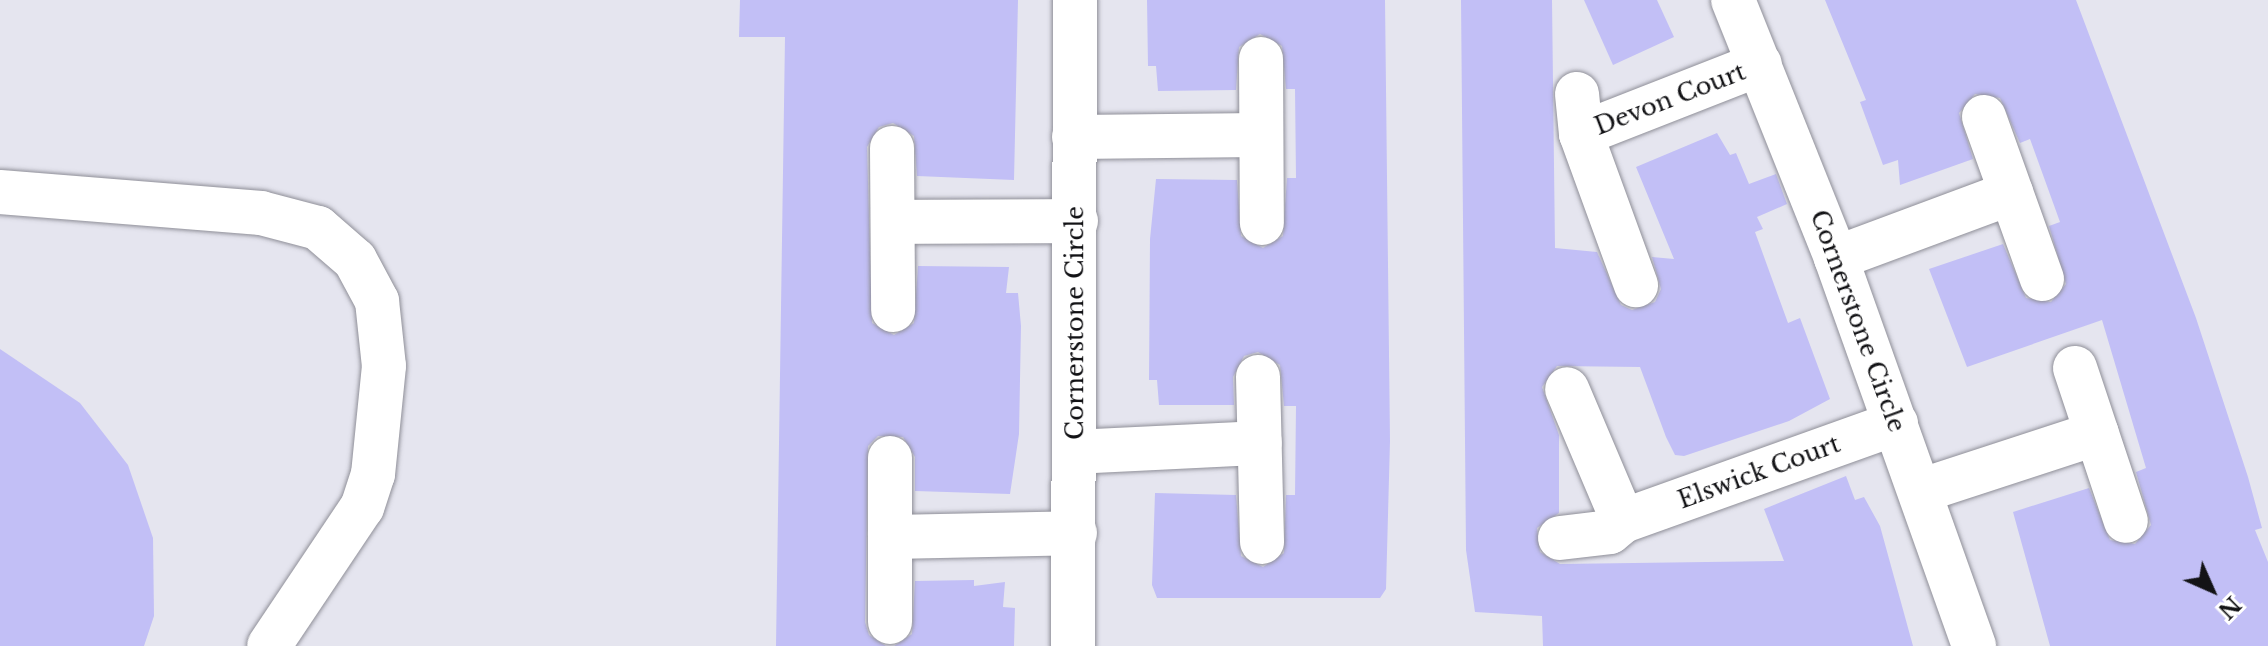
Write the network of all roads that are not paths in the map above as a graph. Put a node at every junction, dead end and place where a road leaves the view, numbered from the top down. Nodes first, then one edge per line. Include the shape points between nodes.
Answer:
1 (1075, 0) edge
2 (1733, 0) edge
3 (1261, 59) dead end
4 (1760, 64) junction
5 (1984, 117) dead end
6 (1261, 135) junction
7 (1074, 137) junction
8 (892, 148) dead end
9 (0, 192) edge
10 (2011, 193) junction
11 (1076, 221) junction
12 (893, 222) junction
13 (1262, 223) dead end
14 (1836, 258) junction
15 (2042, 279) dead end
16 (1636, 285) dead end
17 (893, 310) dead end
18 (2075, 368) dead end
19 (1258, 377) dead end
20 (1567, 389) dead end
21 (1896, 423) junction
22 (2097, 433) junction
23 (1260, 443) junction
24 (1075, 452) junction
25 (890, 458) dead end
26 (1920, 491) junction
27 (1623, 521) junction
28 (2126, 521) dead end
29 (1075, 533) junction
30 (890, 537) junction
31 (1560, 538) dead end
32 (1262, 542) dead end
33 (890, 622) dead end
34 (269, 646) edge
35 (1073, 646) edge
36 (1974, 646) edge

1 - 7 street, Cornerstone Circle
2 - 4 street, Cornerstone Circle
3 - 6 street
4 - 14 street, Cornerstone Circle
4 - 16 street, Devon Court via 1579,114
5 - 10 street
6 - 7 street
6 - 13 street
7 - 11 street, Cornerstone Circle
8 - 12 street
9 - 34 street via 261,213 318,228 355,260 377,301 384,366 373,474 362,507
10 - 14 street
10 - 15 street
11 - 12 street
11 - 24 street, Cornerstone Circle
12 - 17 street
14 - 21 street, Cornerstone Circle
18 - 22 street
19 - 23 street
20 - 27 street
21 - 26 street, Cornerstone Circle
21 - 27 street, Elswick Court
22 - 26 street
22 - 28 street
23 - 24 street
23 - 32 street
24 - 29 street, Cornerstone Circle
25 - 30 street
26 - 36 street, Cornerstone Circle
27 - 31 street, Elswick Court via 1610,532
29 - 30 street
29 - 35 street, Cornerstone Circle
30 - 33 street

